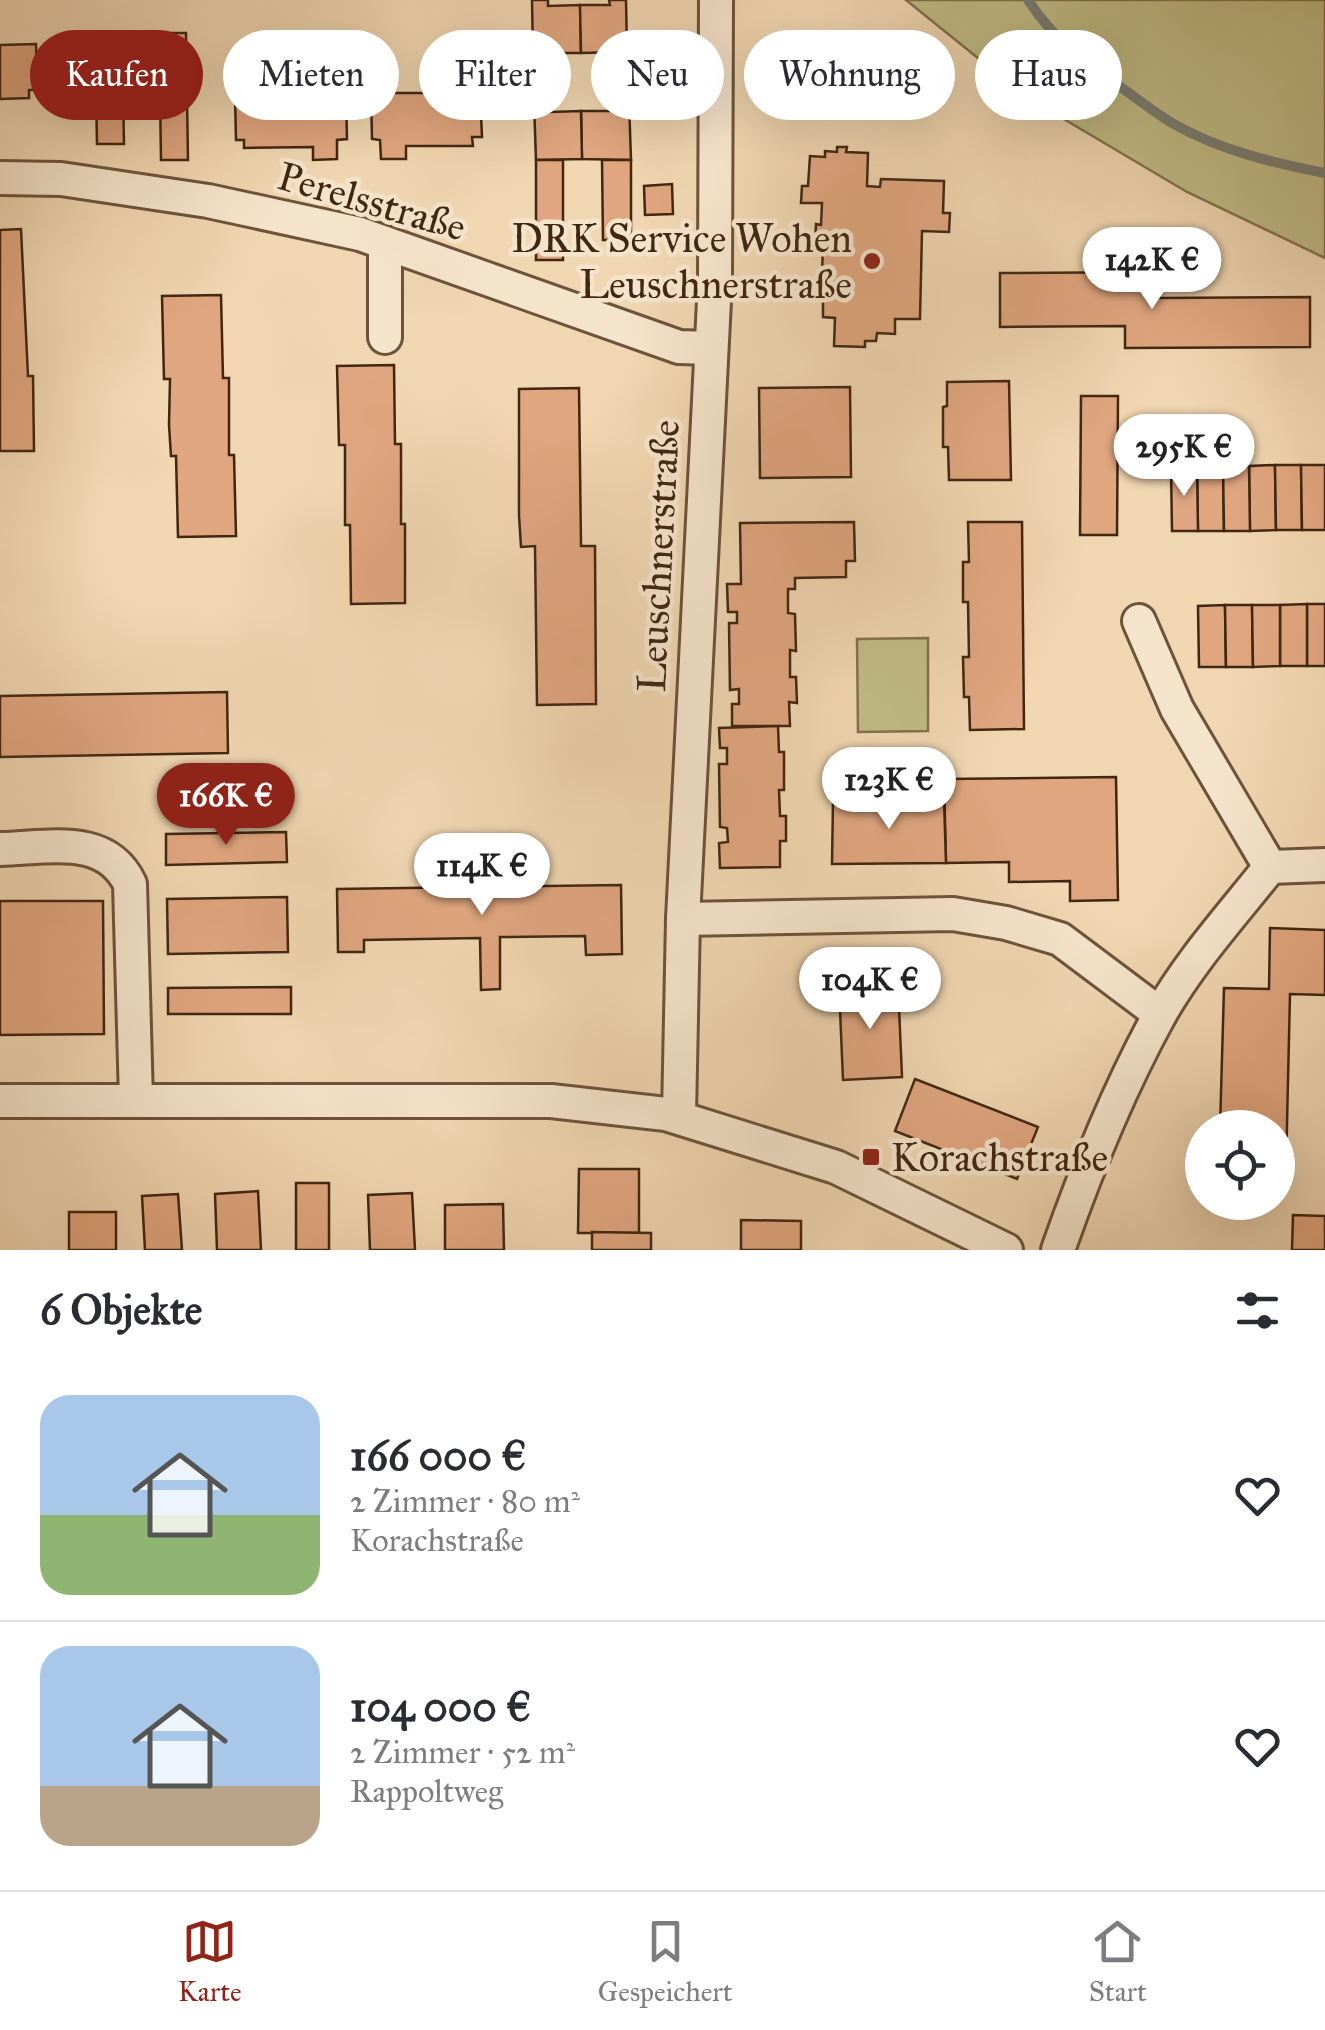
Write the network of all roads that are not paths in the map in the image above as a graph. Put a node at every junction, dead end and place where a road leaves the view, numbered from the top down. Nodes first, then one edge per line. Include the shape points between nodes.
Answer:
1 (716, 0) edge
2 (0, 178) edge
3 (385, 243) junction
4 (384, 337) dead end
5 (710, 348) junction
6 (1139, 622) dead end
7 (0, 849) edge
8 (1325, 865) edge
9 (1270, 868) junction
10 (682, 919) junction
11 (1160, 1014) junction
12 (136, 1100) junction
13 (0, 1101) edge
14 (679, 1116) junction
15 (1006, 1250) edge
16 (1058, 1250) edge

1 - 5 street, Leuschnerstraße via 718,187
2 - 3 street, Perelsstraße via 61,179 208,201
3 - 4 street
3 - 5 street, Perelsstraße via 679,347
5 - 10 street, Leuschnerstraße
6 - 9 street via 1177,710
7 - 12 street via 83,848 112,858 123,870 130,884
8 - 9 street
9 - 11 street
10 - 11 street via 954,914 1006,923 1060,939
10 - 14 street, Leuschnerstraße
11 - 16 street via 1080,1185
12 - 13 street
12 - 14 street via 551,1101
14 - 15 street via 836,1167

